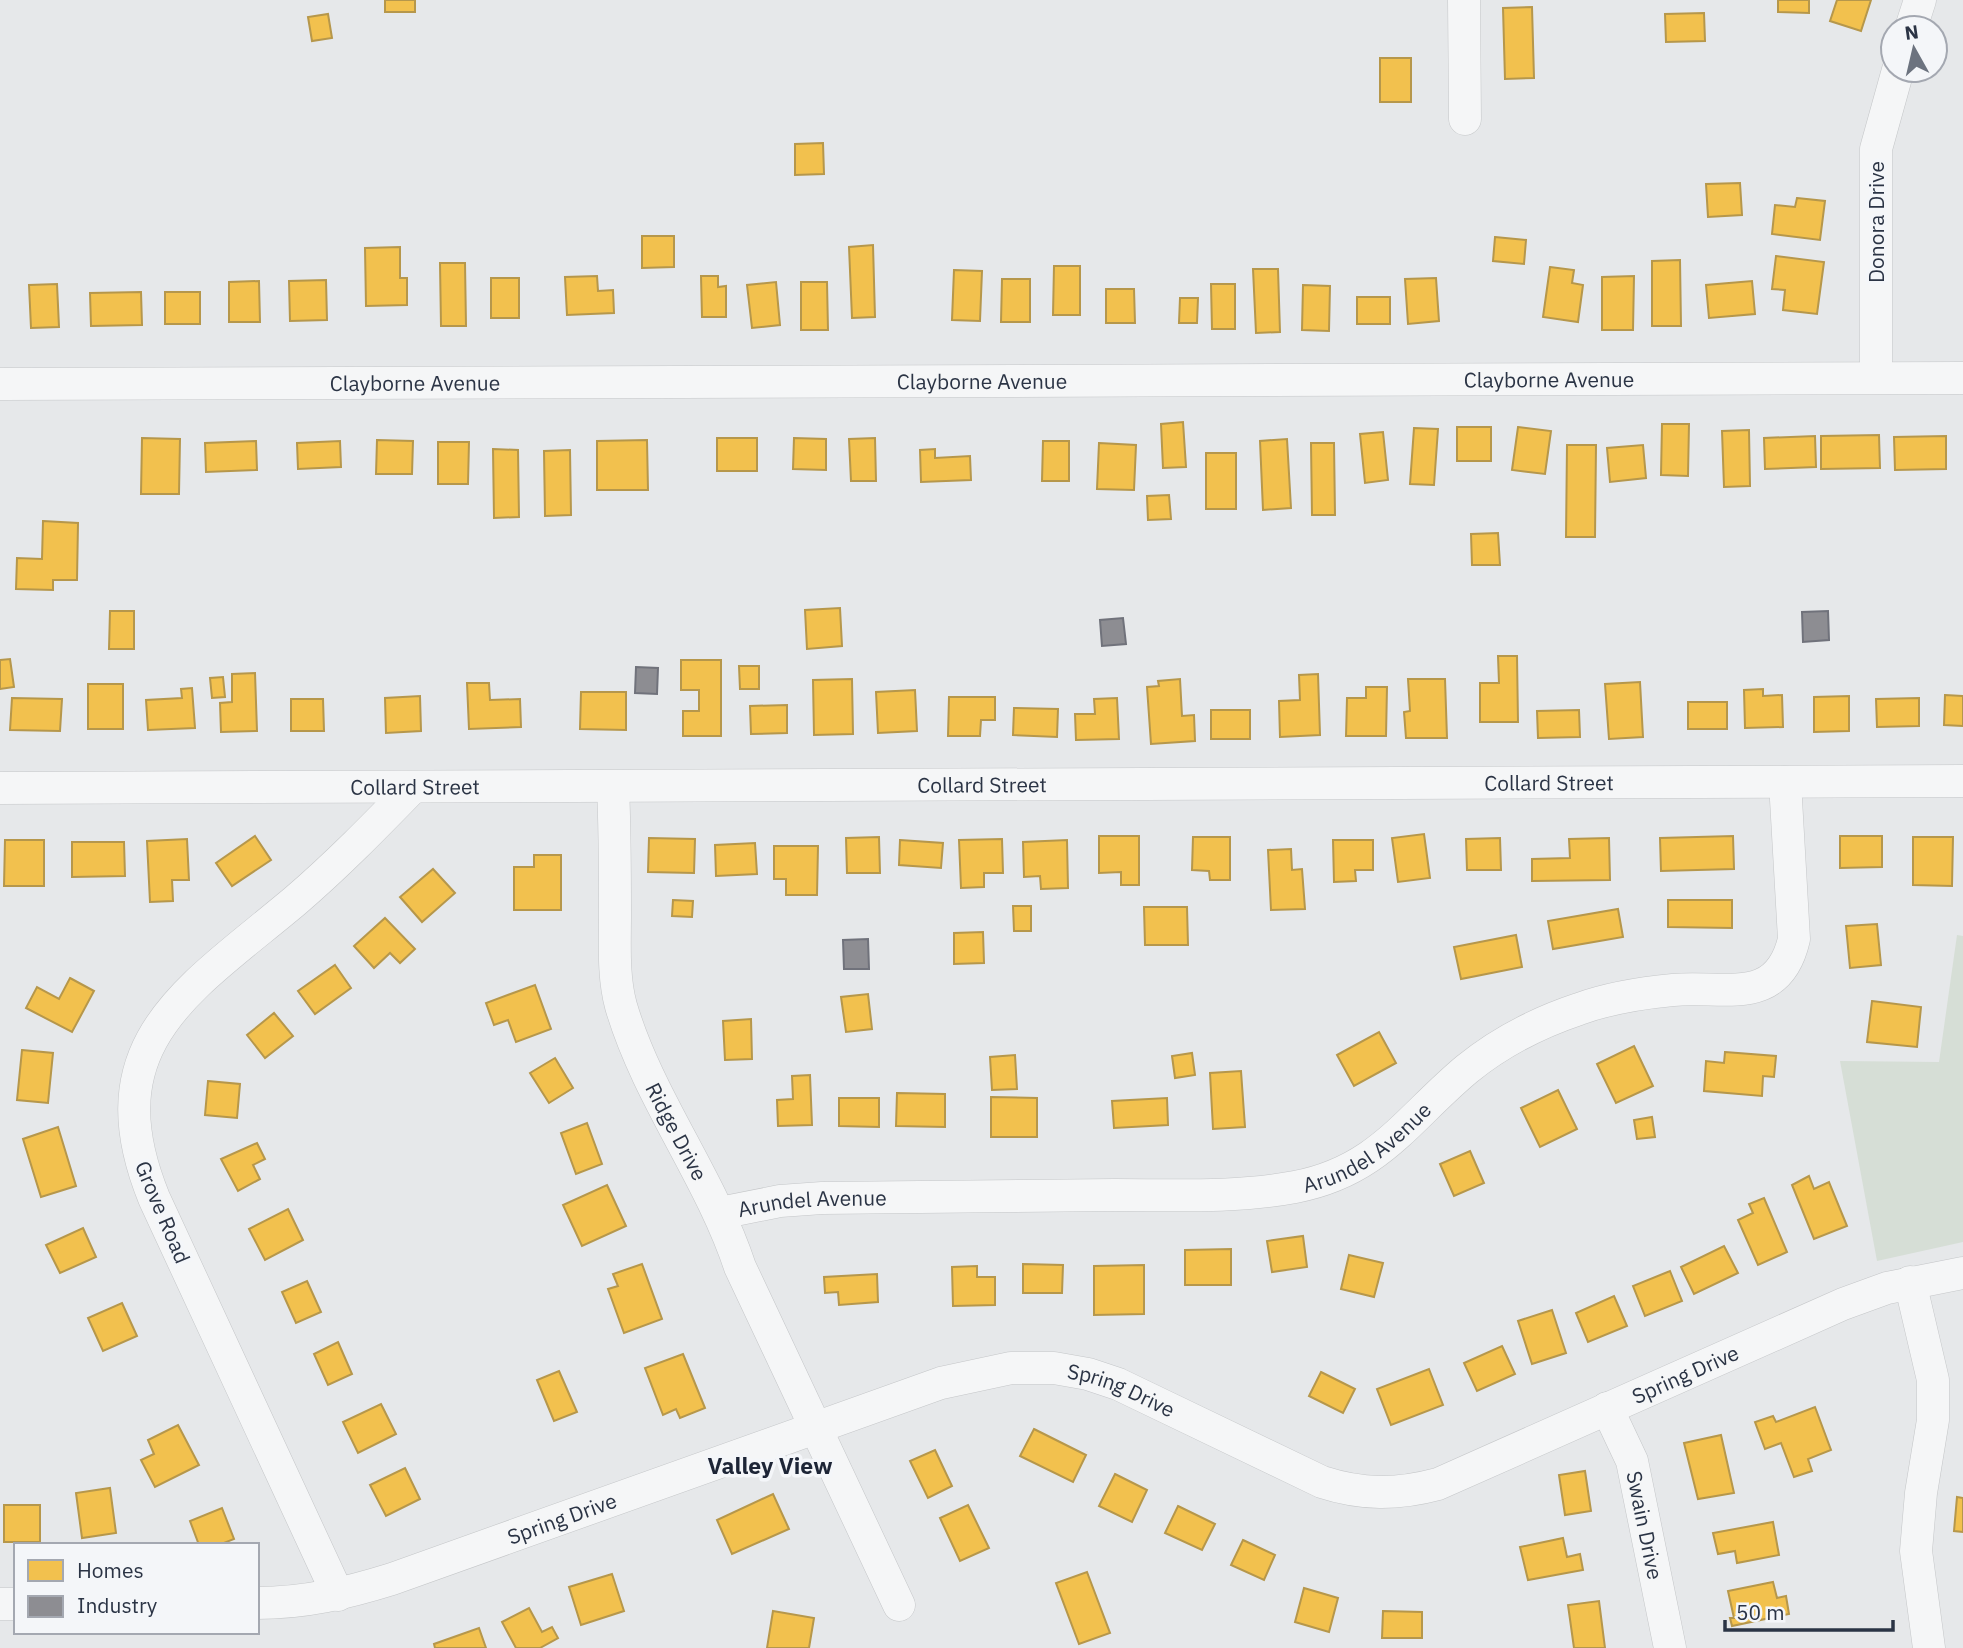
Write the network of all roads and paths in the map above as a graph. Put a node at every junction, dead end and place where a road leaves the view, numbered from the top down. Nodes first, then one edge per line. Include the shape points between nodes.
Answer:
1 (1464, 0) edge
2 (1894, 84) edge
3 (1465, 119) dead end
4 (1876, 377) junction
5 (1963, 378) edge
6 (0, 384) edge
7 (1963, 781) edge
8 (1785, 782) junction
9 (413, 787) junction
10 (0, 788) edge
11 (614, 788) junction
12 (720, 1213) junction
13 (1963, 1273) edge
14 (1910, 1282) junction
15 (1607, 1408) junction
16 (815, 1429) junction
17 (338, 1595) junction
18 (259, 1603) edge
19 (899, 1605) dead end
20 (1670, 1648) edge
21 (1929, 1648) edge

1 - 3 street
2 - 4 street, Donora Drive via 1876,149
4 - 5 street, Clayborne Avenue
4 - 6 street, Clayborne Avenue
7 - 8 street, Collard Street
8 - 11 street, Collard Street
8 - 12 street, Arundel Avenue via 1794,939 1780,971 1753,988 1629,995 1543,1023 1468,1068 1399,1136 1370,1159 1343,1172 1293,1188 1207,1195 822,1198 780,1200
9 - 10 street, Collard Street
9 - 11 street, Collard Street
9 - 17 street, Grove Road via 334,869 167,1014 139,1066 133,1104 139,1156 154,1198
11 - 12 street, Ridge Drive via 615,965 621,1004 682,1145
12 - 16 street, Ridge Drive
13 - 14 street, Spring Drive
14 - 15 street, Spring Drive via 1843,1304
14 - 21 street via 1933,1380 1933,1420 1916,1551
15 - 16 street, Spring Drive via 1438,1484 1384,1494 1322,1482 1118,1384 1054,1368 1011,1367 942,1382
15 - 20 street, Swain Drive via 1632,1461
16 - 17 street, Spring Drive
16 - 19 street, Ridge Drive
17 - 18 street, Spring Drive

